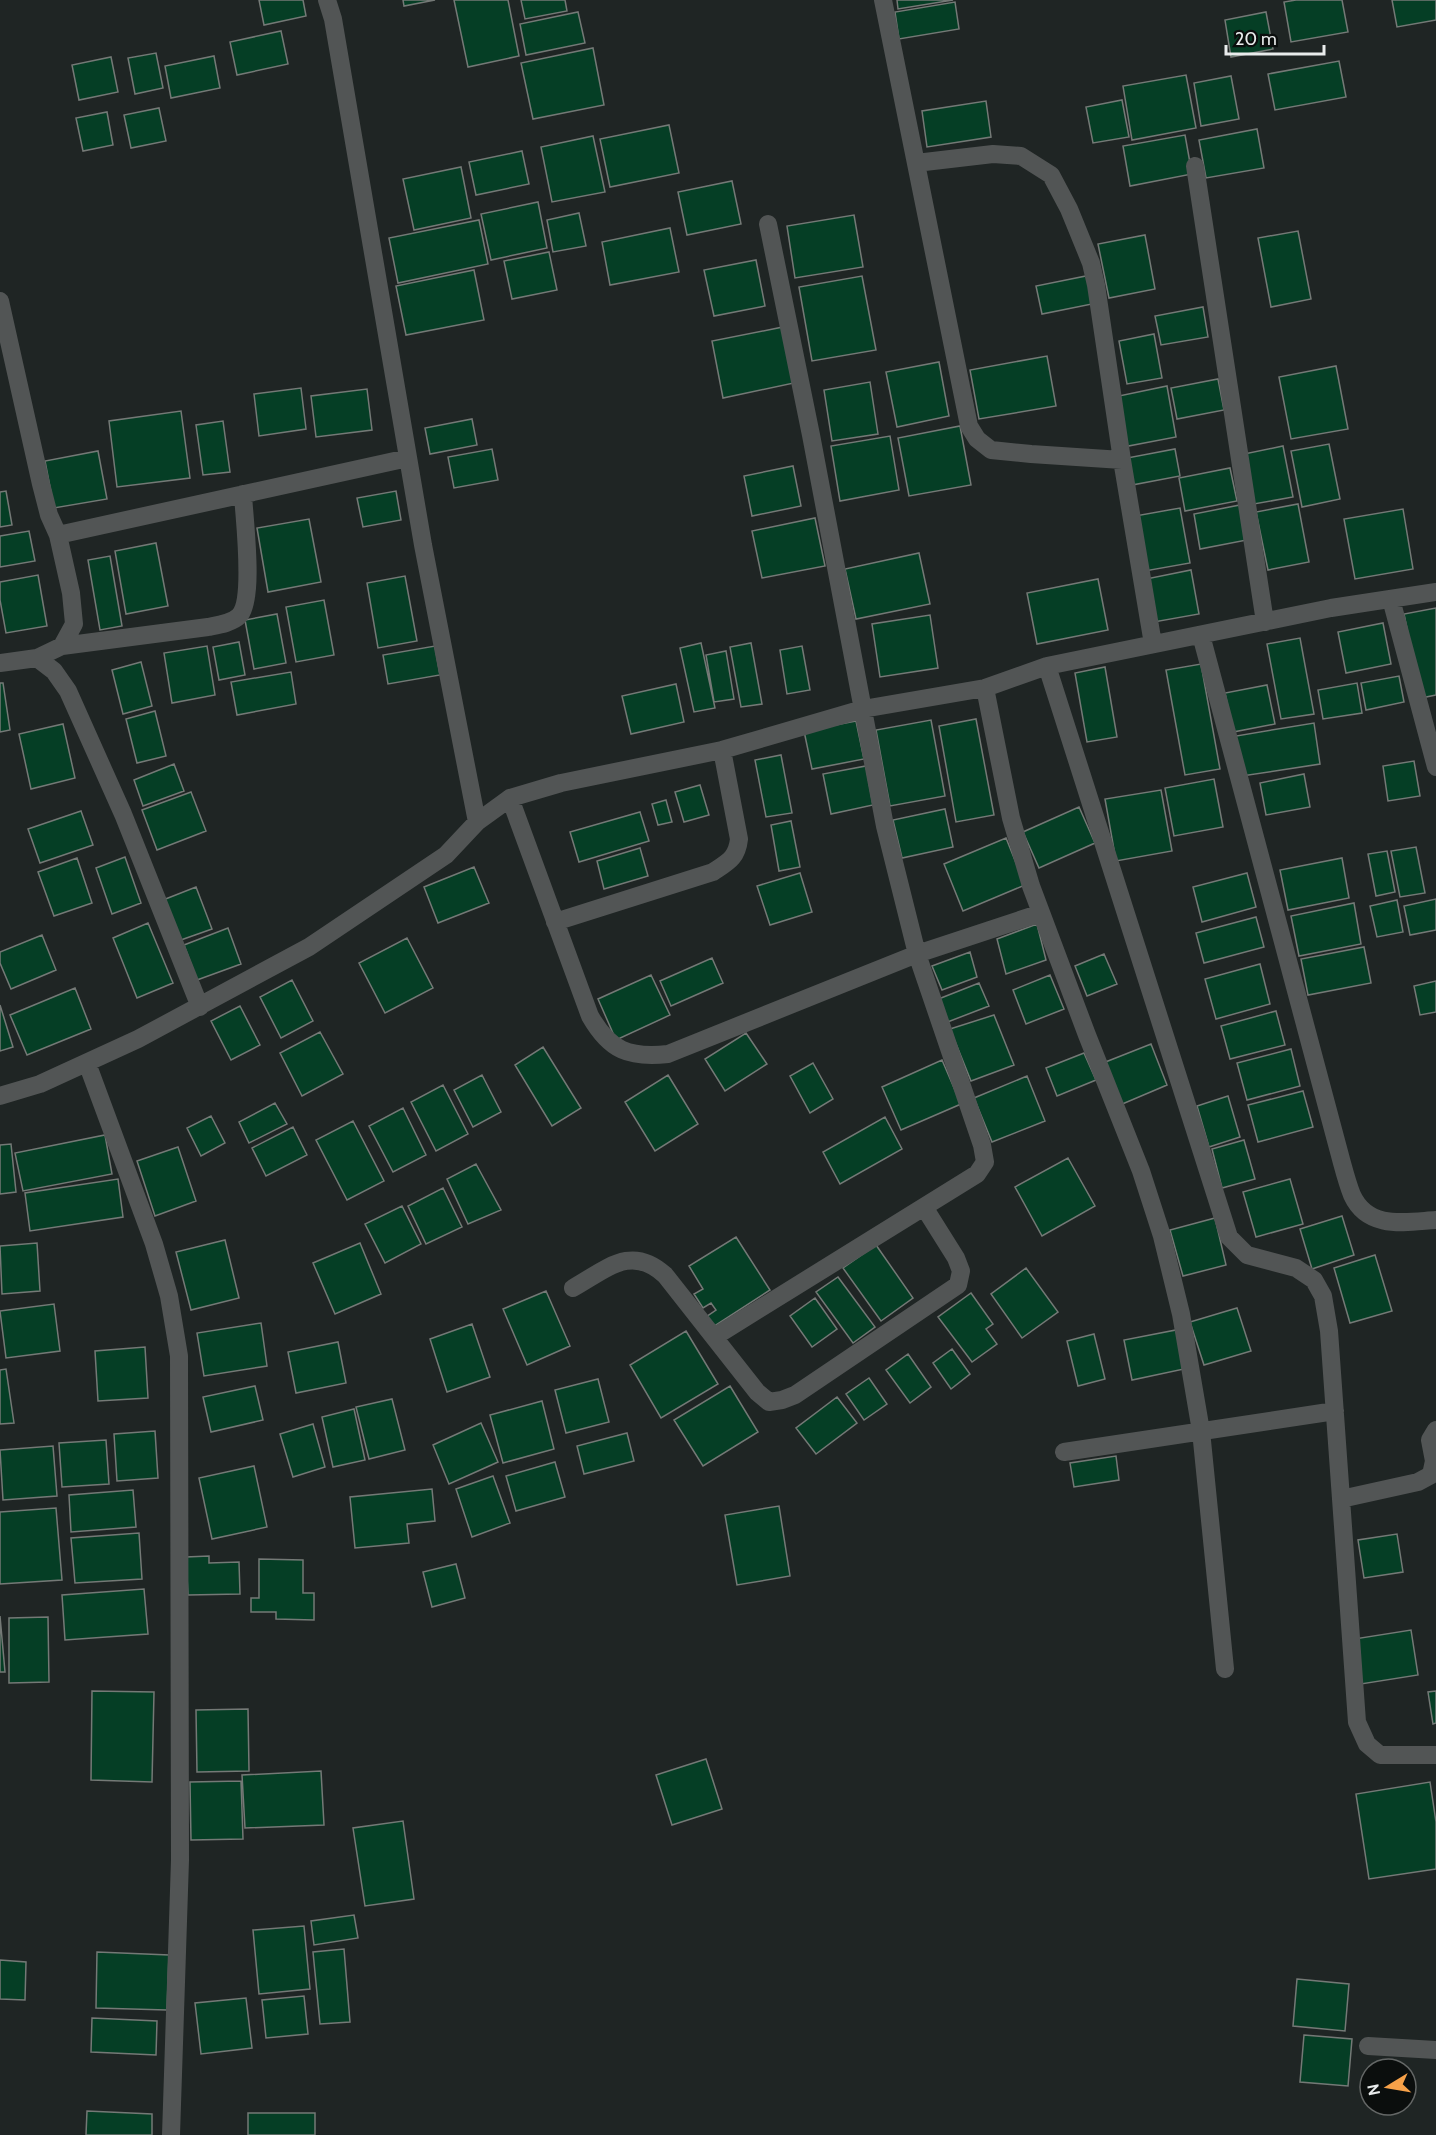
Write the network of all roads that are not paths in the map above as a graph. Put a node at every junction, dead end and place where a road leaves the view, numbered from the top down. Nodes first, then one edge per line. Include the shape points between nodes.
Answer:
1 (327, 0) edge
2 (883, 0) edge
3 (916, 162) junction
4 (1196, 166) dead end
5 (768, 224) dead end
6 (0, 301) edge
7 (408, 458) junction
8 (1122, 460) junction
9 (243, 494) junction
10 (58, 535) junction
11 (1436, 592) edge
12 (1391, 599) junction
13 (1265, 621) junction
14 (1201, 635) junction
15 (1153, 644) junction
16 (62, 646) junction
17 (37, 658) junction
18 (0, 663) edge
19 (1047, 666) junction
20 (985, 688) junction
21 (863, 709) junction
22 (722, 750) junction
23 (1436, 767) edge
24 (510, 798) junction
25 (477, 822) junction
26 (1041, 913) junction
27 (555, 922) junction
28 (918, 954) junction
29 (200, 1007) junction
30 (87, 1063) junction
31 (0, 1096) edge
32 (924, 1207) junction
33 (1436, 1220) edge
34 (573, 1288) dead end
35 (714, 1337) junction
36 (1335, 1411) junction
37 (1436, 1430) edge
38 (1201, 1431) junction
39 (1064, 1452) dead end
40 (1341, 1499) junction
41 (1225, 1669) dead end
42 (1436, 1755) edge
43 (1368, 2046) dead end
44 (1436, 2050) edge
45 (171, 2135) edge

1 - 7 street
2 - 3 street
3 - 8 street via 969,426 977,440 991,450
3 - 8 street via 993,154 1021,156 1051,176 1091,263
4 - 13 street
5 - 21 street
6 - 10 street via 41,484
7 - 9 street
7 - 25 street
8 - 15 street
9 - 10 street
9 - 16 street via 248,580 240,615 208,627
10 - 16 street via 74,624
11 - 12 street
12 - 13 street
12 - 23 street
13 - 14 street
14 - 15 street
14 - 33 street via 1353,1196 1364,1212 1380,1221
15 - 19 street
16 - 17 street
17 - 18 street
17 - 29 street via 54,671 68,691 123,814
19 - 20 street
19 - 36 street via 1228,1237 1247,1255 1296,1268 1314,1281 1323,1296 1329,1331
20 - 21 street
20 - 26 street via 1011,818
21 - 22 street
21 - 28 street via 885,826
22 - 24 street via 561,783
22 - 27 street via 739,838 738,851 713,872
24 - 25 street
24 - 27 street
25 - 29 street via 446,855 356,916
26 - 28 street
26 - 38 street via 1142,1172 1162,1236
27 - 28 street via 590,1016 601,1035 627,1053 648,1056 668,1054
28 - 32 street via 985,1162 977,1174
29 - 30 street
30 - 31 street
30 - 45 street via 154,1244 169,1296 179,1356 180,1860
32 - 35 street
32 - 35 street via 956,1258 961,1271 958,1285 795,1395 769,1402
34 - 35 street via 623,1261 653,1264
36 - 38 street
36 - 40 street
37 - 40 street via 1430,1440 1434,1461 1431,1475 1418,1482
38 - 39 street
38 - 41 street
40 - 42 street via 1357,1722 1367,1744 1380,1755
43 - 44 street

